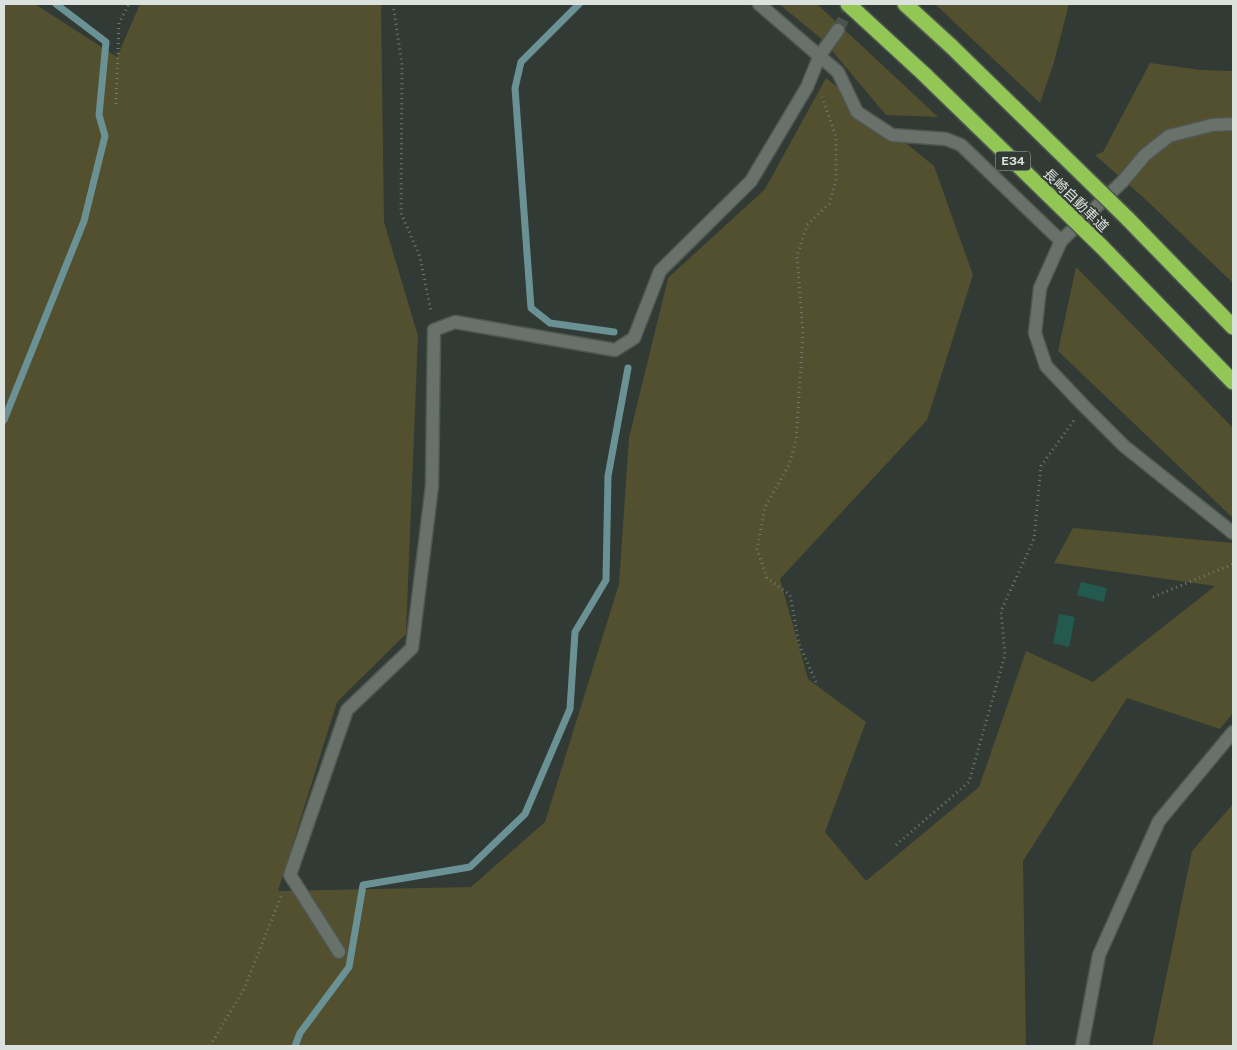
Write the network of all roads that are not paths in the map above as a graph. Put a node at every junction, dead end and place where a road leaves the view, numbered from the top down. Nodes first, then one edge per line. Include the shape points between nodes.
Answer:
1 (759, 4) edge
2 (848, 4) edge
3 (904, 4) edge
4 (838, 30) tunnel mouth
5 (820, 55) junction
6 (1233, 124) edge
7 (1061, 241) junction
8 (1233, 327) edge
9 (1233, 382) edge
10 (1233, 533) edge
11 (1233, 732) edge
12 (339, 952) dead end
13 (1082, 1046) edge

1 - 5 street
2 - 9 highway, 長崎自動車道 / E34, bridge via 1102,248
3 - 8 highway, 長崎自動車道 / E34, bridge via 952,46
4 - 5 street
5 - 7 street via 838,72 857,112 892,135 946,139 962,145
5 - 12 street via 807,87 751,181 660,271 634,338 615,350 455,322 434,330 432,486 412,648 347,710 290,875
6 - 7 street via 1212,125 1169,136 1145,155
7 - 10 street via 1040,288 1035,333 1046,366 1124,446
11 - 13 street via 1159,821 1099,955

